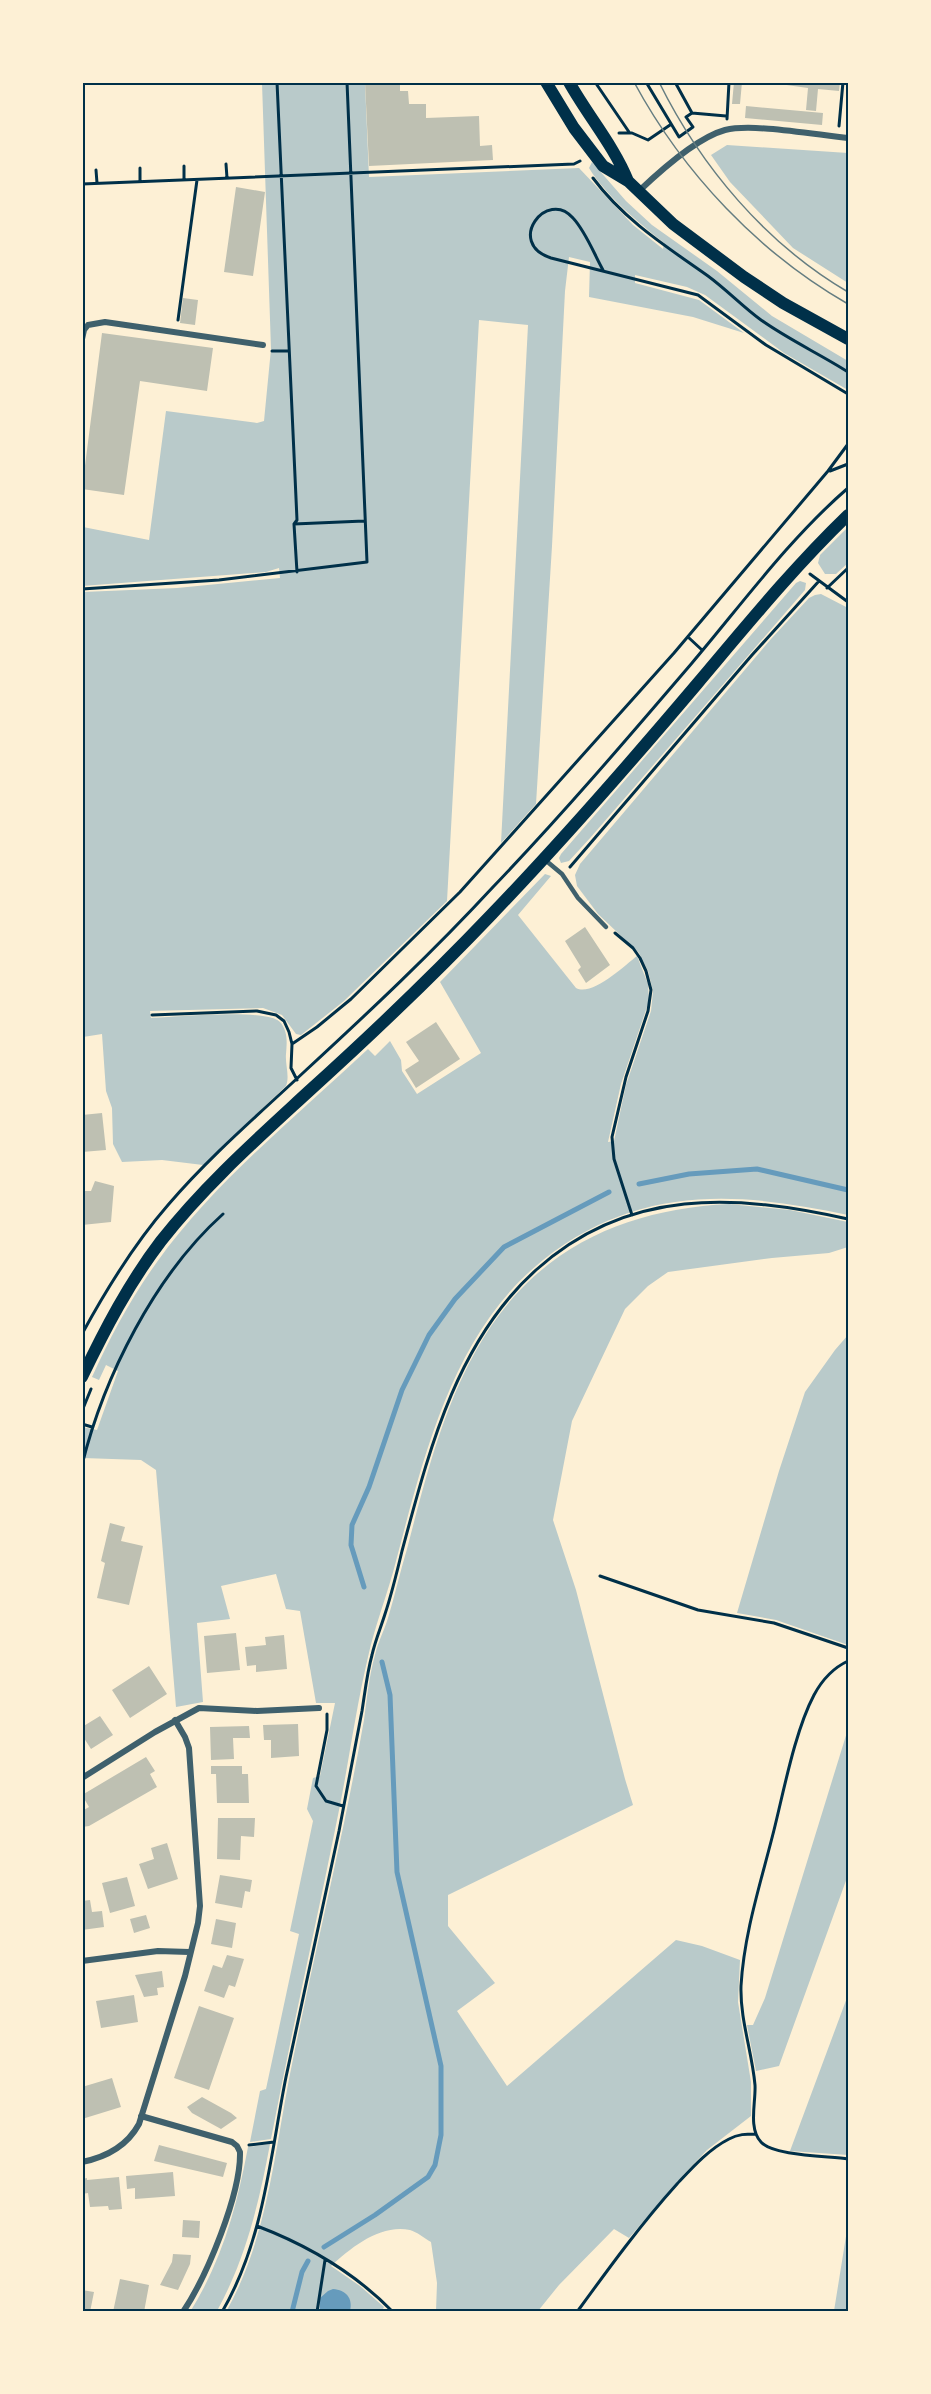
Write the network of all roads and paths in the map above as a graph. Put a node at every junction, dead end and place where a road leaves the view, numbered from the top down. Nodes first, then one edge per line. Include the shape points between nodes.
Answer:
1 (277, 82) edge
2 (347, 82) edge
3 (546, 82) edge
4 (569, 82) edge
5 (596, 82) edge
6 (646, 82) edge
7 (675, 82) edge
8 (729, 82) edge
9 (843, 82) edge
10 (692, 113) junction
11 (629, 132) dead end
12 (838, 137) junction
13 (849, 138) edge
14 (226, 164) dead end
15 (184, 166) dead end
16 (140, 168) dead end
17 (586, 169) dead end
18 (96, 170) dead end
19 (351, 172) junction
20 (282, 176) junction
21 (591, 177) dead end
22 (227, 178) junction
23 (184, 180) junction
24 (197, 180) junction
25 (628, 181) junction
26 (140, 182) junction
27 (98, 183) junction
28 (82, 184) edge
29 (638, 191) junction
30 (603, 270) junction
31 (176, 332) junction
32 (82, 339) edge
33 (846, 339) edge
34 (263, 345) dead end
35 (849, 372) edge
36 (849, 394) edge
37 (849, 444) edge
38 (849, 464) edge
39 (828, 471) junction
40 (849, 488) edge
41 (849, 515) edge
42 (364, 521) junction
43 (294, 524) junction
44 (849, 568) edge
45 (297, 572) junction
46 (827, 588) junction
47 (82, 589) edge
48 (849, 603) edge
49 (688, 637) junction
50 (703, 650) junction
51 (716, 661) junction
52 (544, 858) junction
53 (562, 874) junction
54 (606, 927) joint
55 (152, 1015) dead end
56 (292, 1044) junction
57 (297, 1079) junction
58 (308, 1093) junction
59 (223, 1214) dead end
60 (632, 1215) junction
61 (849, 1219) edge
62 (82, 1334) edge
63 (87, 1380) edge
64 (82, 1411) edge
65 (82, 1424) edge
66 (93, 1427) junction
67 (82, 1465) edge
68 (600, 1575) dead end
69 (849, 1648) edge
70 (849, 1661) edge
71 (319, 1708) joint
72 (175, 1720) junction
73 (82, 1778) edge
74 (343, 1806) junction
75 (189, 1952) junction
76 (82, 1961) edge
77 (141, 2116) junction
78 (756, 2134) junction
79 (274, 2142) junction
80 (239, 2148) junction
81 (849, 2158) edge
82 (82, 2162) edge
83 (257, 2226) junction
84 (325, 2259) junction
85 (183, 2312) edge
86 (222, 2312) edge
87 (317, 2312) edge
88 (393, 2312) edge
89 (577, 2312) edge

1 - 20 path
2 - 19 path
3 - 25 main road via 600,163
4 - 25 main road via 618,156
5 - 11 path
6 - 10 path via 679,137 693,127 686,117
7 - 10 path
8 - 10 path via 726,116
9 - 12 path
12 - 13 street
12 - 29 street via 741,128 724,130 681,155
14 - 22 path
15 - 23 path
16 - 26 path
17 - 19 path via 580,161
18 - 27 path
19 - 20 path
19 - 42 path
20 - 22 path
20 - 43 path via 297,520
21 - 35 path via 644,231 714,280 753,314
22 - 24 path
23 - 24 path
23 - 26 path
24 - 31 path
25 - 29 main road
26 - 27 path
27 - 28 path
29 - 33 main road via 744,277
30 - 30 path via 539,253 530,232 539,215 553,210 570,215
30 - 36 path via 703,297 766,345
31 - 32 street via 99,322 88,325
31 - 34 street
37 - 39 path
38 - 39 path
39 - 49 path
40 - 50 path via 790,545
41 - 51 main road
42 - 43 path
42 - 45 path via 367,562
43 - 45 path
44 - 46 path
45 - 47 path
46 - 48 path
46 - 53 path via 819,581
49 - 50 path
49 - 56 path via 451,902 351,999
50 - 51 path
50 - 57 path via 492,889
51 - 52 main road
52 - 53 lane
52 - 58 main road via 426,981
53 - 54 lane via 578,898
54 - 60 path via 640,958 651,995 611,1142
55 - 56 path via 266,1012 284,1021
56 - 57 path via 291,1068
57 - 58 path
57 - 62 path via 168,1204 127,1257
58 - 63 main road via 202,1194 161,1241 109,1322
59 - 66 path via 182,1257 147,1311 117,1365
60 - 61 path via 677,1205 731,1201 774,1204
60 - 74 path via 586,1235 536,1270 496,1315 463,1369 430,1453 371,1656
63 - 64 path
65 - 66 path
66 - 67 path
68 - 69 path via 692,1608 774,1623
70 - 78 path via 821,1683 807,1710 746,1946 741,2004 755,2084
71 - 72 street via 204,1707
71 - 74 path via 328,1719 317,1790 329,1803
72 - 73 street
72 - 75 street via 189,1748 200,1906
74 - 79 path
75 - 76 street via 164,1950
75 - 77 street
77 - 80 street via 228,2141
77 - 82 street via 123,2144 104,2156
78 - 81 path via 763,2145 776,2151
78 - 89 path via 730,2138 694,2166 649,2217
79 - 80 path
79 - 83 path
80 - 85 street via 238,2169 221,2233
83 - 84 path via 304,2245
83 - 86 path via 239,2279
84 - 87 path
84 - 88 path via 369,2289

